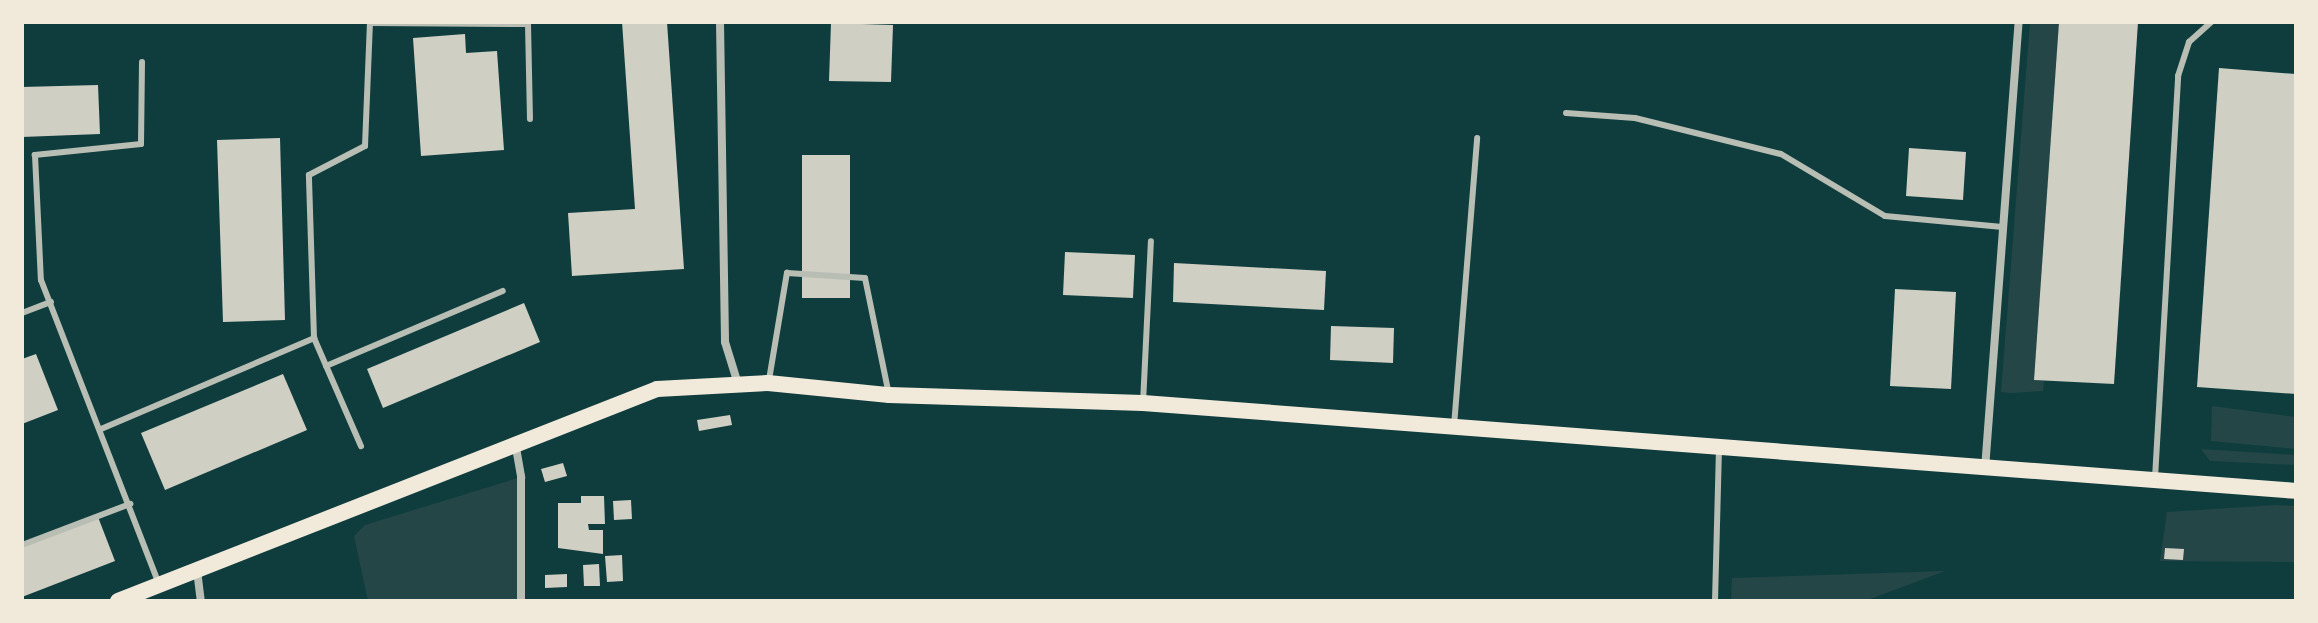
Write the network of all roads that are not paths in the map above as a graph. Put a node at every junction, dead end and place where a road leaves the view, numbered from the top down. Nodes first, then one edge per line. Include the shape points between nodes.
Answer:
1 (720, 22) edge
2 (2019, 22) edge
3 (2211, 22) edge
4 (142, 62) dead end
5 (1566, 113) dead end
6 (530, 119) dead end
7 (1477, 138) dead end
8 (2002, 227) junction
9 (1151, 241) dead end
10 (503, 291) dead end
11 (51, 302) junction
12 (22, 313) edge
13 (314, 338) junction
14 (326, 366) junction
15 (768, 383) junction
16 (738, 385) junction
17 (889, 395) junction
18 (1143, 403) junction
19 (1454, 426) junction
20 (101, 429) junction
21 (515, 441) junction
22 (361, 446) dead end
23 (1719, 450) junction
24 (1985, 470) junction
25 (2155, 478) junction
26 (2296, 491) edge
27 (130, 504) junction
28 (22, 545) edge
29 (197, 569) junction
30 (159, 585) junction
31 (118, 601) edge
32 (201, 601) edge
33 (521, 601) edge
34 (1715, 601) edge

1 - 16 street via 725,342
2 - 8 street
3 - 25 lane via 2189,42 2178,76
4 - 11 lane via 141,144 35,155 41,280
5 - 8 lane via 1635,118 1781,154 1885,216
6 - 13 lane via 528,24 370,23 365,146 309,175
7 - 19 lane
8 - 24 street
9 - 18 lane
10 - 14 lane
11 - 12 lane
11 - 20 lane
13 - 14 lane
13 - 20 lane
14 - 22 lane
15 - 16 main road
15 - 17 main road
15 - 17 lane via 787,273 865,278
16 - 21 main road via 657,389
17 - 18 main road
18 - 19 main road
19 - 23 main road
20 - 27 lane
21 - 29 main road
21 - 33 street via 521,477
23 - 24 main road
23 - 34 lane
24 - 25 main road
25 - 26 main road
27 - 28 lane
27 - 30 lane
29 - 30 main road
29 - 32 street
30 - 31 main road

